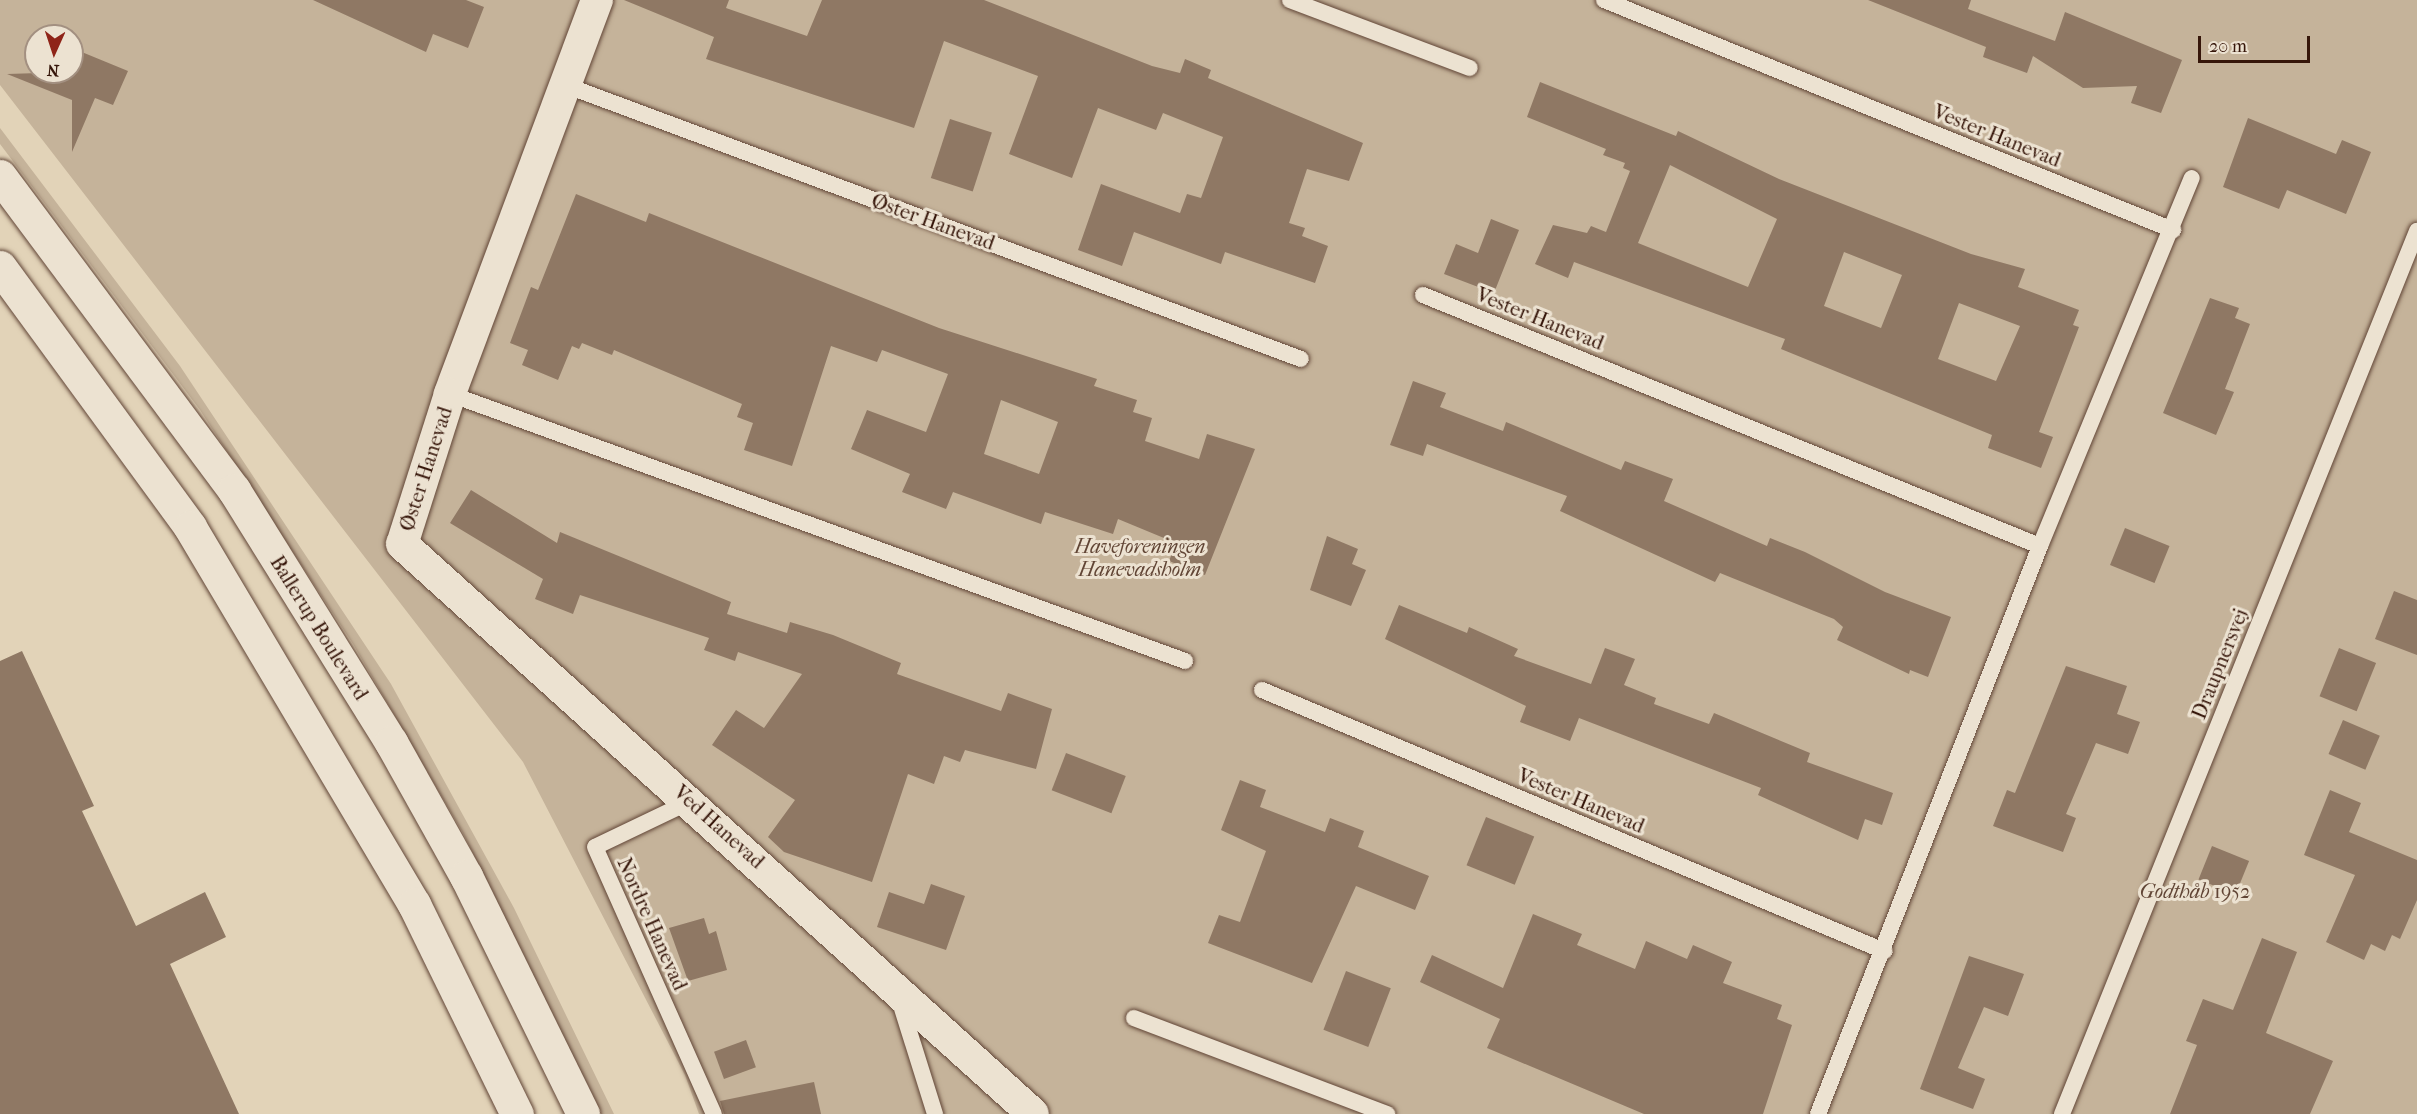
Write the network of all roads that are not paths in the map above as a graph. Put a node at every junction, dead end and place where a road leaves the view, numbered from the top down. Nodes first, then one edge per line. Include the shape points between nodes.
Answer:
1 (597, 0) edge
2 (1290, 0) edge
3 (1605, 0) edge
4 (1470, 68) dead end
5 (565, 86) junction
6 (0, 176) edge
7 (2192, 178) dead end
8 (2173, 230) junction
9 (2417, 231) edge
10 (0, 267) edge
11 (1423, 295) dead end
12 (1301, 359) dead end
13 (450, 394) junction
14 (402, 544) joint
15 (2040, 546) junction
16 (1185, 661) dead end
17 (1262, 690) dead end
18 (691, 801) junction
19 (1884, 951) junction
20 (895, 987) junction
21 (1134, 1018) dead end
22 (517, 1114) edge
23 (583, 1114) edge
24 (714, 1114) edge
25 (934, 1114) edge
26 (1033, 1114) edge
27 (1388, 1114) edge
28 (1818, 1114) edge
29 (2062, 1114) edge

1 - 5 street, Øster Hanevad
2 - 4 lane
3 - 8 lane, Vester Hanevad
5 - 12 lane, Øster Hanevad
5 - 13 street, Øster Hanevad
6 - 23 street, Ballerup Boulevard via 234,490 391,742 466,876
7 - 8 lane
8 - 15 lane
9 - 29 lane, Draupnersvej
10 - 22 street via 190,527 414,904
11 - 15 lane, Vester Hanevad
13 - 14 street, Øster Hanevad
13 - 16 lane, Øster Hanevad
14 - 18 street, Ved Hanevad
15 - 19 lane
17 - 19 lane, Vester Hanevad
18 - 20 street, Ved Hanevad
18 - 24 lane, Nordre Hanevad via 595,847
19 - 28 lane
20 - 25 lane
20 - 26 street, Ved Hanevad
21 - 27 lane

